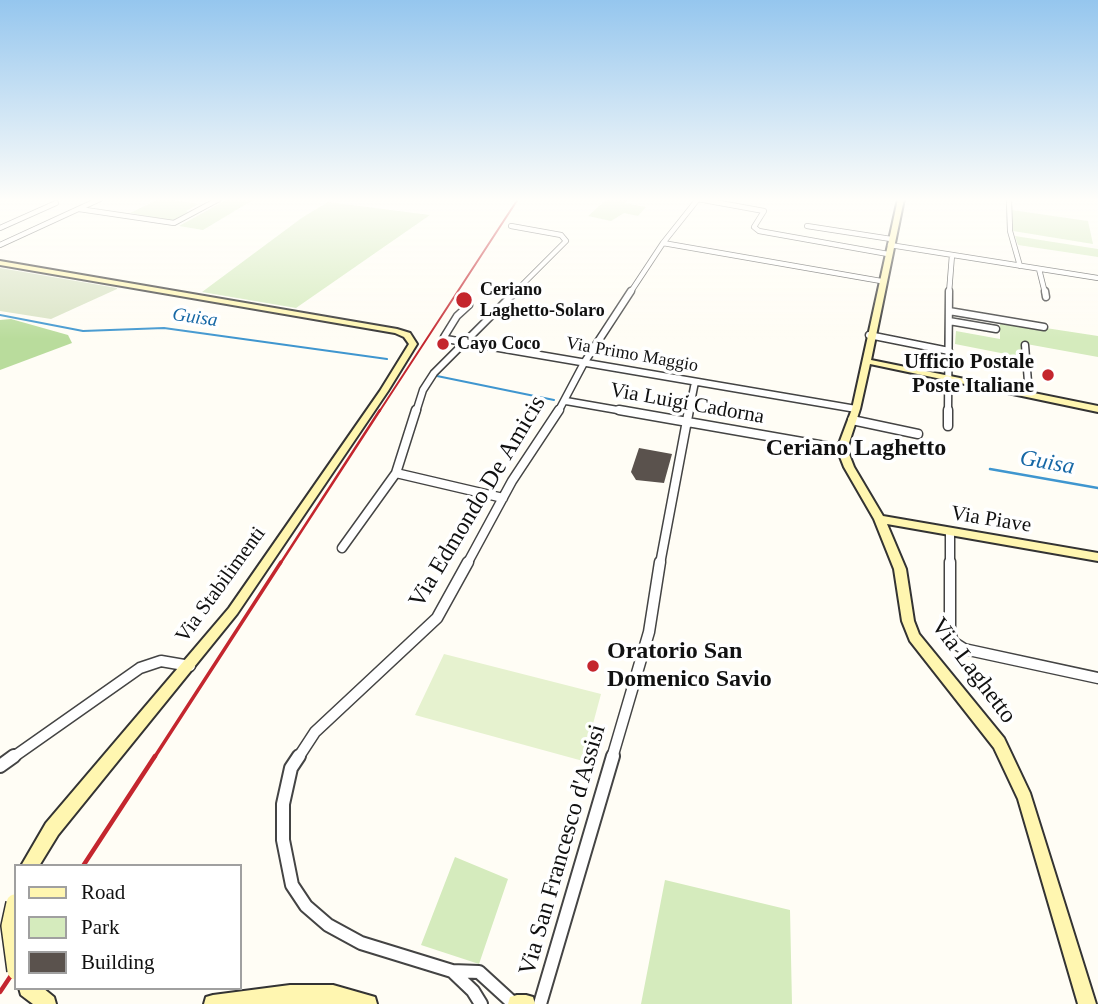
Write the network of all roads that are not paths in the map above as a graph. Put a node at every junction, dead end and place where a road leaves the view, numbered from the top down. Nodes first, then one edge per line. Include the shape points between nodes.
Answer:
1 (561, 246) edge
2 (661, 246) edge
3 (679, 246) edge
4 (842, 246) edge
5 (889, 246) edge
6 (908, 246) edge
7 (1014, 246) edge
8 (888, 254) junction
9 (952, 255) junction
10 (969, 258) junction
11 (0, 263) edge
12 (1020, 266) junction
13 (950, 268) junction
14 (1039, 269) junction
15 (1098, 278) edge
16 (881, 281) junction
17 (1046, 297) dead end
18 (468, 305) dead end
19 (949, 311) junction
20 (949, 321) junction
21 (1044, 327) dead end
22 (996, 330) dead end
23 (869, 335) junction
24 (462, 342) junction
25 (1025, 345) dead end
26 (949, 351) junction
27 (865, 361) junction
28 (584, 363) junction
29 (947, 377) junction
30 (695, 382) junction
31 (1029, 394) junction
32 (566, 401) junction
33 (856, 409) junction
34 (1098, 409) edge
35 (852, 420) junction
36 (687, 421) junction
37 (948, 426) dead end
38 (918, 434) dead end
39 (842, 449) junction
40 (396, 473) junction
41 (503, 498) junction
42 (879, 519) junction
43 (950, 534) junction
44 (342, 548) dead end
45 (1098, 557) edge
46 (190, 666) junction
47 (1098, 678) edge
48 (0, 766) edge
49 (30, 864) edge
50 (14, 906) edge
51 (14, 956) edge
52 (452, 971) junction
53 (30, 990) edge
54 (47, 1004) edge
55 (214, 1004) edge
56 (368, 1004) edge
57 (481, 1004) edge
58 (516, 1004) edge
59 (526, 1004) edge
60 (540, 1004) edge
61 (1087, 1004) edge

1 - 24 street
2 - 28 street, Via Edmondo De Amicis
3 - 16 street
4 - 8 street
5 - 8 street
6 - 9 street
7 - 12 street
8 - 16 street
9 - 10 street
9 - 13 street
10 - 12 street
10 - 13 street
11 - 46 street, Via Stabilimenti via 388,329 410,337 410,352 254,582
12 - 14 street
13 - 19 street
14 - 15 street
14 - 17 street
16 - 23 street
18 - 24 street via 444,337
19 - 20 street
19 - 21 street
20 - 22 street
20 - 26 street
23 - 26 street
23 - 27 street
24 - 28 street, Via Primo Maggio
24 - 40 street via 423,390
25 - 31 street
26 - 29 street
27 - 29 street
27 - 33 street
28 - 30 street, Via Primo Maggio
28 - 32 street, Via Edmondo De Amicis
29 - 31 street
29 - 37 street
30 - 33 street, Via Primo Maggio
30 - 36 street, Via San Francesco d'Assisi
31 - 34 street
32 - 36 street, Via Luigi Cadorna
32 - 41 street, Via Edmondo De Amicis
33 - 35 street
35 - 38 street
35 - 39 street
36 - 39 street, Via Luigi Cadorna
36 - 60 street, Via San Francesco d'Assisi via 649,632
39 - 42 street, Via Laghetto
40 - 41 street
40 - 44 street
41 - 52 street, Via Edmondo De Amicis via 438,618 300,750 283,804 287,870 306,906 361,943
42 - 43 street, Via Piave
42 - 61 street, Via Laghetto via 903,576 914,637 999,743 1025,798
43 - 45 street, Via Piave
43 - 47 street via 953,642 964,649
46 - 48 street via 161,661 140,667
46 - 49 street, Via Stabilimenti via 52,829
50 - 51 street, bridge via 10,926
52 - 57 street, Via Edmondo De Amicis
52 - 58 street, Via Edmondo De Amicis via 479,972
53 - 54 street
55 - 56 street via 333,994
58 - 59 street

